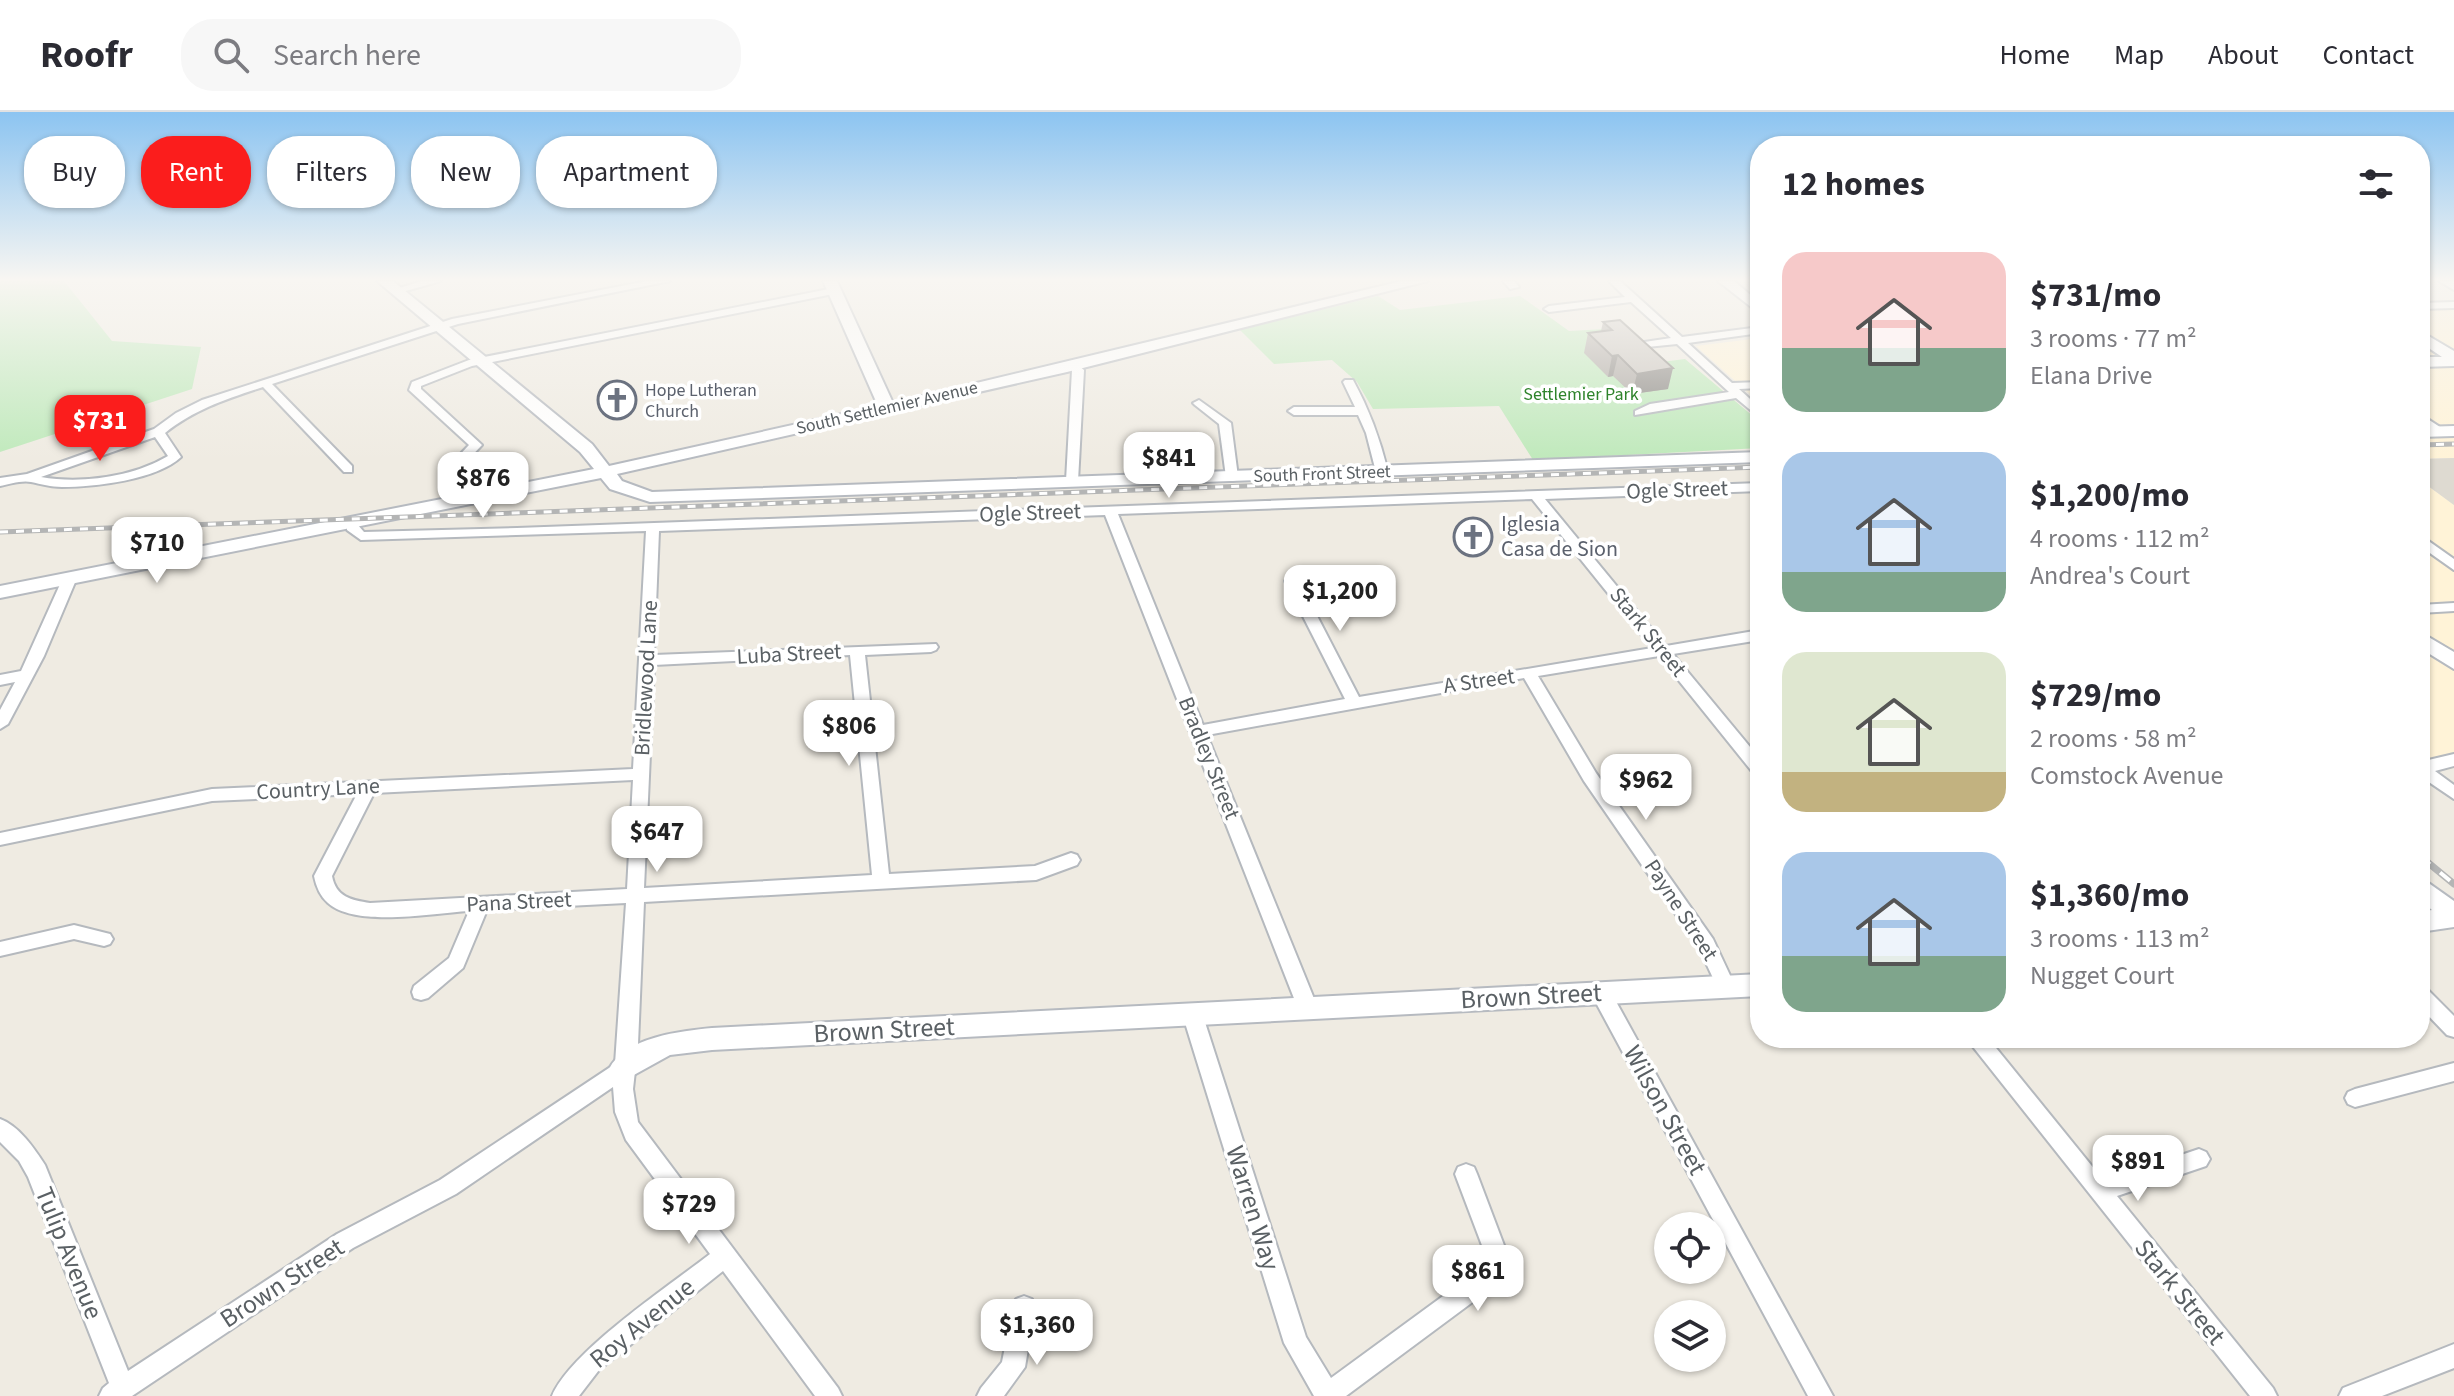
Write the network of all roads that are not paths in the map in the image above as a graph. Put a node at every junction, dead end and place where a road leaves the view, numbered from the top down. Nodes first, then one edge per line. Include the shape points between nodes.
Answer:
1 (395, 341) edge
2 (456, 341) edge
3 (575, 341) edge
4 (857, 341) edge
5 (1170, 341) edge
6 (1687, 341) edge
7 (1680, 342) junction
8 (2430, 342) edge
9 (1631, 347) edge
10 (2454, 360) edge
11 (481, 361) junction
12 (2430, 361) edge
13 (1073, 364) junction
14 (1349, 382) dead end
15 (265, 383) junction
16 (1750, 387) edge
17 (1734, 390) junction
18 (1199, 403) dead end
19 (1750, 405) edge
20 (887, 408) junction
21 (1294, 411) dead end
22 (1363, 411) junction
23 (1639, 413) dead end
24 (158, 432) junction
25 (1750, 457) edge
26 (456, 465) dead end
27 (348, 469) dead end
28 (605, 472) junction
29 (1382, 472) junction
30 (29, 477) junction
31 (1232, 477) junction
32 (1072, 481) junction
33 (0, 482) edge
34 (1750, 487) edge
35 (1535, 495) junction
36 (1110, 510) junction
37 (352, 527) junction
38 (653, 527) junction
39 (2430, 547) edge
40 (2454, 566) edge
41 (69, 580) junction
42 (1292, 581) dead end
43 (0, 592) edge
44 (2454, 607) edge
45 (2430, 608) edge
46 (1750, 637) edge
47 (2430, 646) edge
48 (931, 647) dead end
49 (857, 651) junction
50 (1664, 651) junction
51 (648, 660) junction
52 (2454, 662) edge
53 (1529, 674) junction
54 (0, 680) edge
55 (24, 680) junction
56 (0, 689) edge
57 (1354, 702) junction
58 (0, 724) edge
59 (1199, 731) junction
60 (1750, 758) edge
61 (2454, 760) edge
62 (2430, 766) edge
63 (640, 774) junction
64 (2430, 776) edge
65 (369, 786) junction
66 (2454, 793) edge
67 (0, 839) edge
68 (1071, 860) dead end
69 (881, 882) junction
70 (2430, 895) edge
71 (636, 897) junction
72 (481, 904) junction
73 (2454, 916) edge
74 (2430, 920) edge
75 (104, 939) dead end
76 (0, 949) edge
77 (1750, 985) edge
78 (1726, 986) junction
79 (421, 992) dead end
80 (1601, 993) junction
81 (2430, 1005) edge
82 (1307, 1006) junction
83 (1192, 1013) junction
84 (2454, 1029) edge
85 (1984, 1048) edge
86 (623, 1069) junction
87 (2454, 1072) edge
88 (2355, 1098) dead end
89 (0, 1128) edge
90 (2199, 1159) dead end
91 (1466, 1174) dead end
92 (2100, 1192) junction
93 (725, 1256) junction
94 (1024, 1307) dead end
95 (2454, 1356) edge
96 (117, 1392) edge
97 (1327, 1395) edge
98 (564, 1396) edge
99 (830, 1396) edge
100 (989, 1396) edge
101 (1821, 1396) edge
102 (2265, 1396) edge
103 (2351, 1396) edge

1 - 15 street
2 - 11 main road, South Front Street
3 - 11 street
4 - 20 main road
5 - 13 main road, South Settlemier Avenue
6 - 7 street
7 - 9 street
7 - 17 street
8 - 10 main road
10 - 12 main road
11 - 26 street via 424,378 415,387 476,445
11 - 28 main road, South Front Street via 586,448
13 - 20 main road, South Settlemier Avenue
13 - 32 street via 1078,370
14 - 22 street
15 - 24 street via 197,405
15 - 27 street
16 - 17 street
17 - 19 street
17 - 23 street
18 - 31 street via 1225,423
20 - 28 main road, South Settlemier Avenue
21 - 22 street
22 - 29 street
24 - 30 street
24 - 30 street via 175,457 163,464 111,481
25 - 29 main road, South Front Street
28 - 32 main road, South Front Street via 622,489 663,497
28 - 37 main road, South Settlemier Avenue
29 - 31 main road, South Front Street
30 - 33 street
31 - 32 main road, South Front Street
34 - 35 street, Ogle Street
35 - 36 street, Ogle Street
35 - 50 street, Stark Street
36 - 38 street, Ogle Street
36 - 59 street, Bradley Street
37 - 38 street, Ogle Street via 361,536
37 - 41 main road, South Settlemier Avenue
38 - 51 street, Bridlewood Lane
39 - 40 street
41 - 43 main road, South Settlemier Avenue
41 - 55 street
42 - 57 street
44 - 45 street
46 - 50 street, A Street
47 - 52 main road
48 - 49 street, Luba Street
49 - 51 street, Luba Street
49 - 69 street
50 - 53 street, A Street
50 - 60 street, Stark Street
51 - 63 street, Bridlewood Lane
53 - 57 street, A Street
53 - 78 street, Payne Street via 1590,777 1707,944
54 - 55 street
55 - 56 street
55 - 58 street
57 - 59 street, A Street
59 - 82 street, Bradley Street
61 - 62 street
63 - 65 street, Country Lane
63 - 71 street, Bridlewood Lane
64 - 66 street
65 - 67 street, Country Lane via 212,795
65 - 72 street, Pana Street via 326,868 324,884 332,898 370,910
68 - 69 street, Pana Street via 1036,873
69 - 71 street, Pana Street
70 - 73 main road
71 - 72 street, Pana Street
71 - 86 street, Bridlewood Lane
72 - 79 street via 456,963
73 - 74 main road
75 - 76 street via 74,932
77 - 78 main road, Brown Street
78 - 80 main road, Brown Street
80 - 82 main road, Brown Street
80 - 101 street, Wilson Street
81 - 84 street
82 - 83 main road, Brown Street
83 - 86 main road, Brown Street via 672,1043
83 - 97 street, Warren Way via 1296,1343
85 - 92 street, Stark Street
86 - 93 street, Bridlewood Lane via 629,1126
86 - 96 street, Brown Street via 448,1187 345,1241
87 - 88 street
89 - 96 street, Tulip Avenue via 37,1172
90 - 92 street
91 - 97 street via 1494,1248 1494,1268
92 - 102 street, Stark Street
93 - 98 street, Roy Avenue via 591,1362
93 - 99 street, Bridlewood Lane
94 - 100 street via 1013,1367
95 - 103 street

